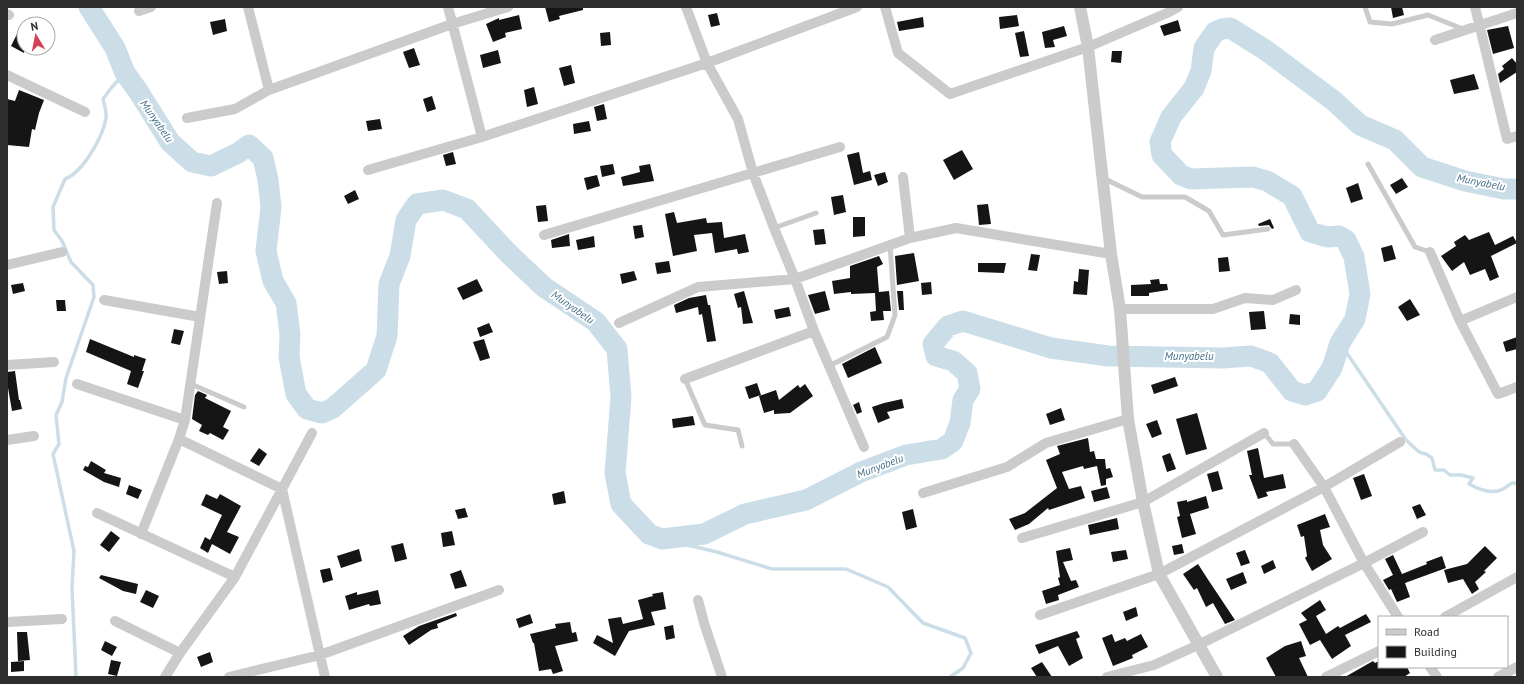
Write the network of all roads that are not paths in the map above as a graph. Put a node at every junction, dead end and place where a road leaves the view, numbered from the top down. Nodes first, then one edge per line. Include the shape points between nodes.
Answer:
1 (151, 7) edge
2 (248, 7) edge
3 (448, 7) edge
4 (508, 7) edge
5 (686, 7) edge
6 (857, 7) edge
7 (884, 7) edge
8 (1080, 7) edge
9 (1178, 7) edge
10 (1365, 7) edge
11 (1475, 7) edge
12 (139, 11) dead end
13 (1517, 13) edge
14 (452, 24) junction
15 (1480, 26) junction
16 (1465, 30) junction
17 (1435, 40) dead end
18 (1088, 47) junction
19 (708, 63) junction
20 (7, 75) edge
21 (269, 90) junction
22 (85, 112) dead end
23 (187, 118) dead end
24 (1517, 136) edge
25 (482, 137) junction
26 (840, 148) dead end
27 (1368, 164) dead end
28 (368, 170) dead end
29 (753, 173) junction
30 (903, 177) dead end
31 (1102, 177) junction
32 (216, 203) dead end
33 (816, 213) dead end
34 (774, 228) junction
35 (1268, 228) dead end
36 (544, 235) dead end
37 (910, 238) junction
38 (890, 245) junction
39 (62, 252) dead end
40 (1430, 252) joint
41 (1111, 254) junction
42 (7, 265) edge
43 (795, 279) junction
44 (1296, 290) dead end
45 (1517, 297) edge
46 (104, 300) dead end
47 (1120, 309) junction
48 (200, 317) junction
49 (1460, 321) junction
50 (619, 322) dead end
51 (814, 331) junction
52 (54, 362) dead end
53 (7, 366) edge
54 (829, 366) junction
55 (685, 379) joint
56 (77, 384) dead end
57 (191, 384) junction
58 (1517, 387) edge
59 (244, 407) dead end
60 (1128, 419) junction
61 (185, 420) junction
62 (312, 433) dead end
63 (1264, 433) joint
64 (34, 436) dead end
65 (179, 439) junction
66 (7, 440) edge
67 (1400, 442) dead end
68 (1294, 444) joint
69 (742, 446) dead end
70 (864, 447) dead end
71 (1324, 488) junction
72 (282, 489) junction
73 (923, 493) dead end
74 (1143, 502) junction
75 (97, 513) dead end
76 (1423, 532) dead end
77 (141, 534) junction
78 (1022, 538) dead end
79 (1364, 563) junction
80 (1159, 574) junction
81 (236, 577) junction
82 (1517, 577) edge
83 (499, 590) dead end
84 (698, 600) dead end
85 (1040, 615) dead end
86 (1397, 616) edge
87 (1447, 616) edge
88 (62, 619) dead end
89 (115, 621) dead end
90 (7, 622) edge
91 (1198, 645) junction
92 (1378, 651) edge
93 (180, 653) junction
94 (320, 655) junction
95 (1517, 667) edge
96 (1431, 668) edge
97 (165, 677) edge
98 (230, 677) edge
99 (325, 677) edge
100 (722, 677) edge
101 (1107, 677) edge
102 (1217, 677) edge
103 (1326, 677) edge
104 (1437, 677) edge
105 (1498, 677) edge

1 - 12 street
2 - 21 street
3 - 14 street
4 - 14 street
5 - 19 street
6 - 19 street
7 - 18 street via 898,53 950,94
8 - 18 street
9 - 18 street
10 - 16 lane via 1370,22 1392,24 1428,15
11 - 15 street
13 - 15 street
14 - 21 street
14 - 25 street
15 - 16 street
15 - 24 street via 1507,139
16 - 17 street
18 - 31 street
19 - 25 street
19 - 29 street via 738,119
20 - 22 street
21 - 23 street via 235,109
25 - 28 street
26 - 29 street
27 - 40 lane via 1414,247
29 - 34 street
29 - 36 street
30 - 37 street
31 - 35 lane via 1142,197 1185,197 1209,210 1223,236
31 - 41 street
32 - 48 street
33 - 34 lane
34 - 43 street
37 - 38 street
37 - 41 street via 956,228
38 - 43 street
38 - 54 lane via 895,315 887,337
39 - 42 street
40 - 49 street
41 - 47 street
43 - 50 street via 698,287
43 - 51 street
44 - 47 street via 1273,300 1245,298 1214,309
45 - 49 street
46 - 48 street
47 - 60 street
48 - 57 street
49 - 58 street via 1498,394
51 - 54 street
51 - 55 street
52 - 53 street
54 - 70 street
55 - 69 lane via 705,426 738,430
56 - 61 street
57 - 59 lane
57 - 61 street
60 - 73 street via 1046,443 1007,468
60 - 74 street
61 - 65 street
62 - 72 street
63 - 68 lane via 1273,444
63 - 74 street
64 - 66 street
65 - 72 street
65 - 77 street
67 - 71 street
68 - 71 street
71 - 79 street
71 - 80 street
72 - 81 street
72 - 94 street
74 - 78 street
74 - 80 street
75 - 77 street
76 - 79 street
77 - 81 street
79 - 86 street
79 - 91 street
80 - 85 street
80 - 91 street
81 - 93 street
82 - 87 street
83 - 94 street
84 - 100 street
88 - 90 street
89 - 93 street
91 - 101 street via 1154,664
91 - 102 street
92 - 103 street
93 - 97 street
94 - 98 street
94 - 99 street
95 - 105 street
96 - 104 street

